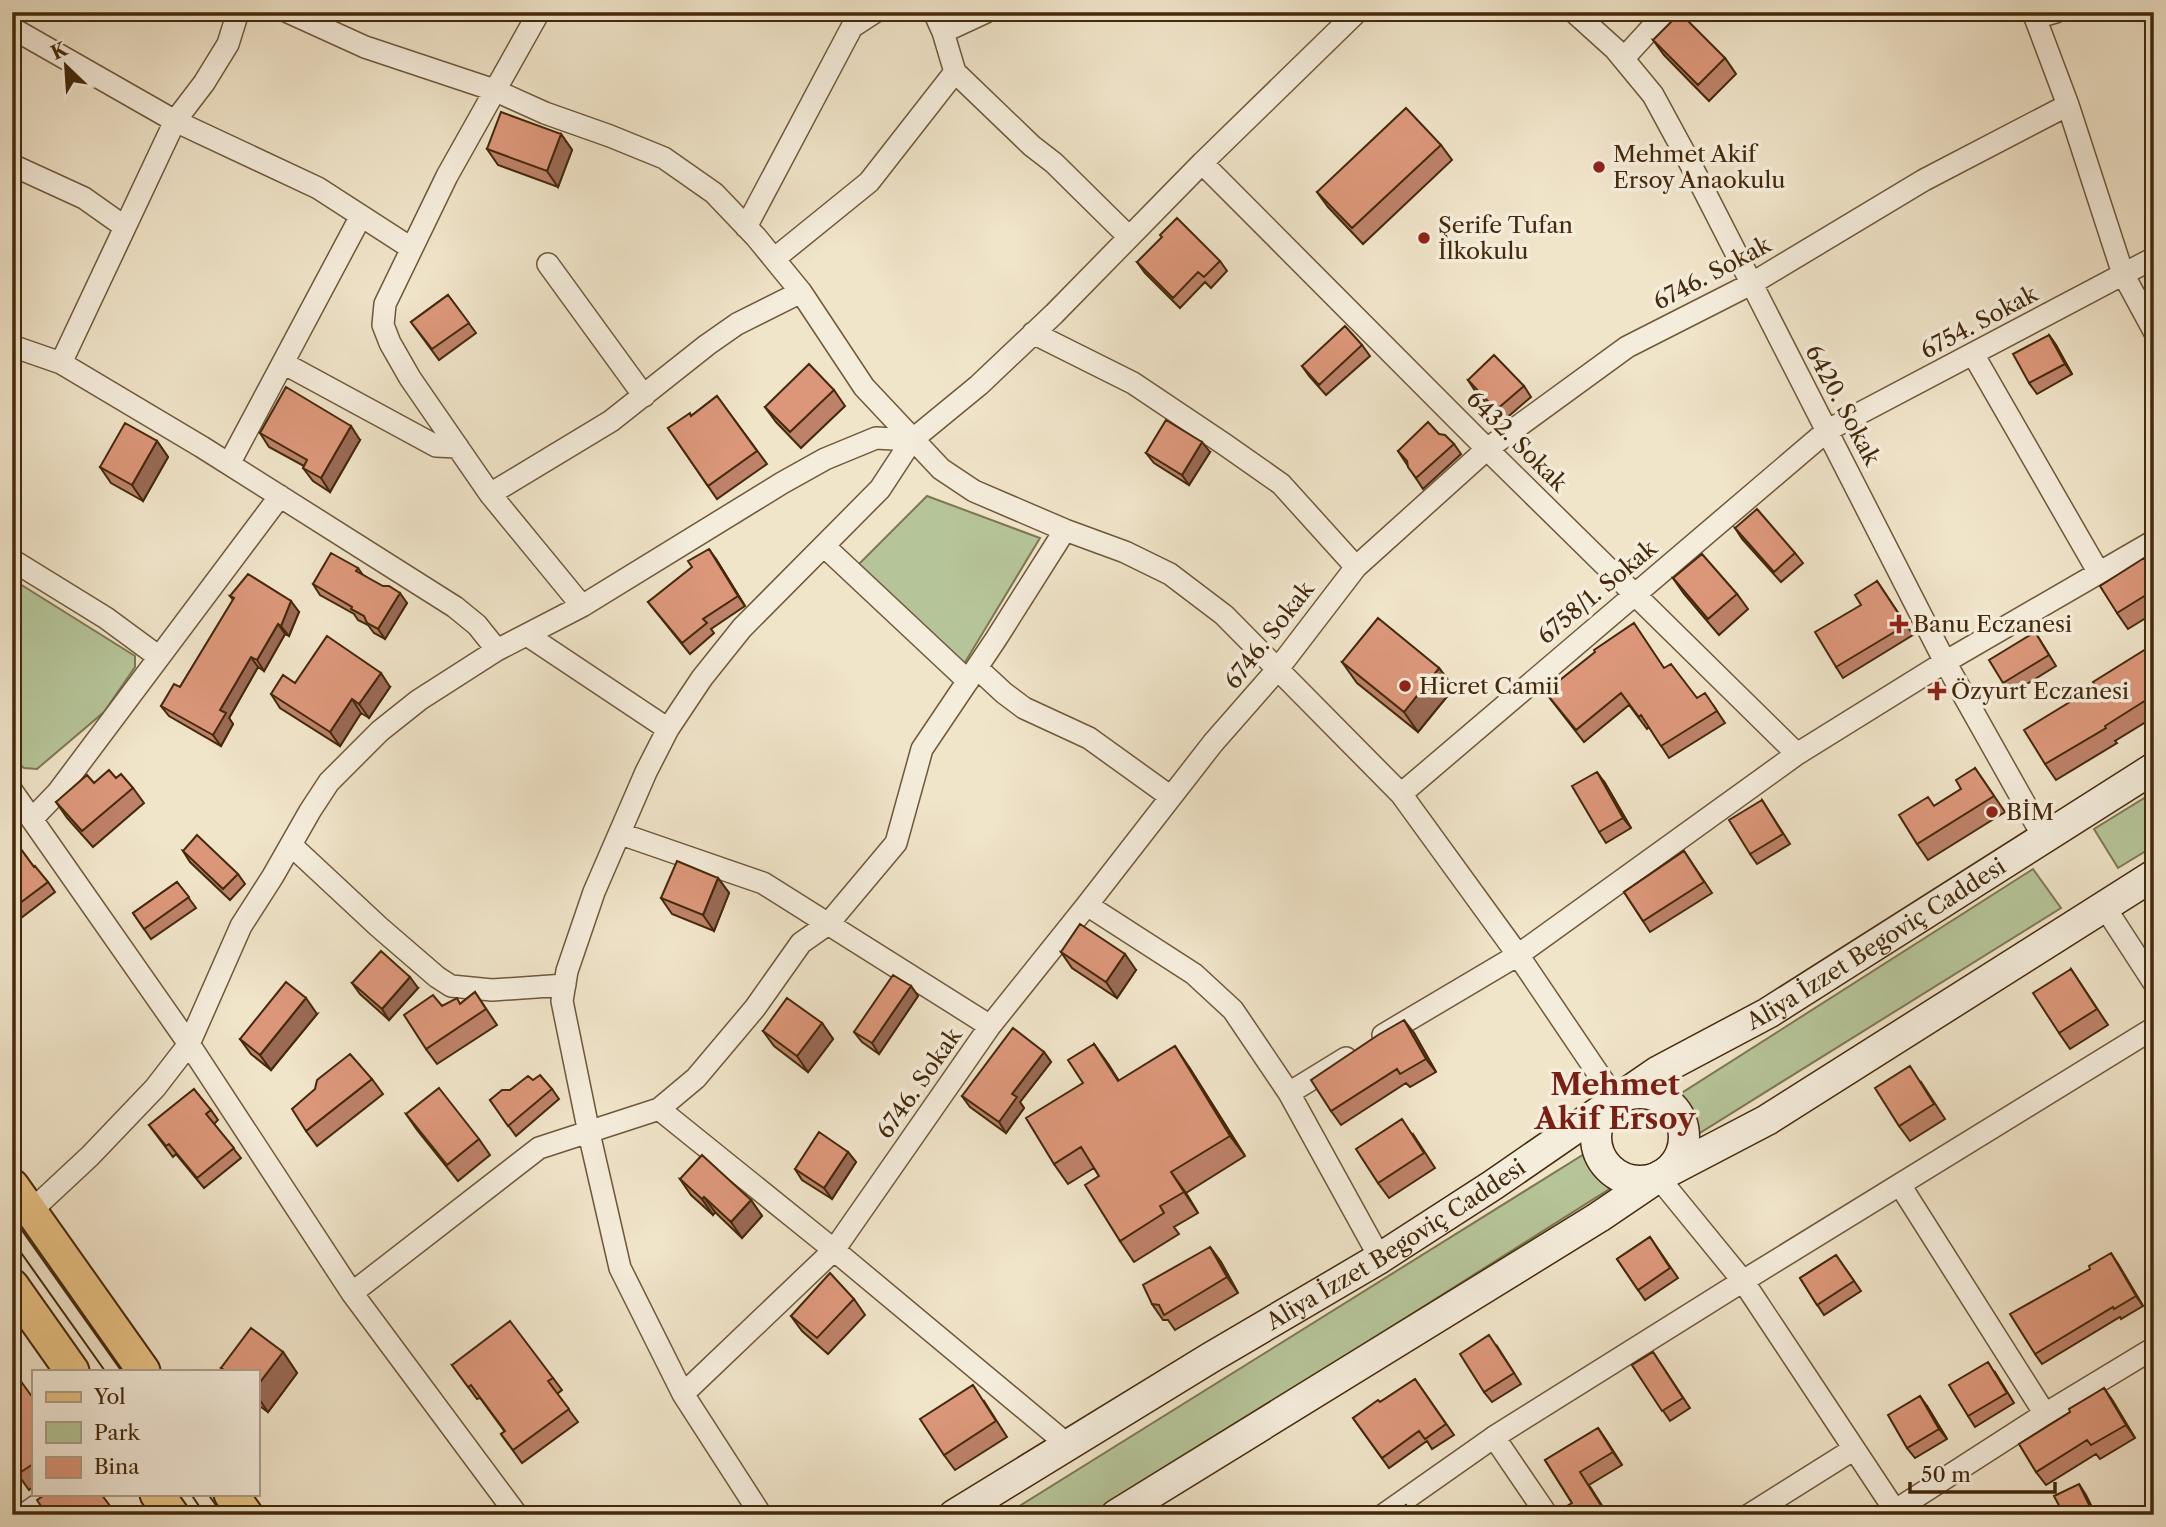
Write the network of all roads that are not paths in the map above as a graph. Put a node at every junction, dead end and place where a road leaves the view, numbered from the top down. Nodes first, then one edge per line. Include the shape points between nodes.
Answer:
1 (238, 12) edge
2 (288, 12) edge
3 (539, 12) edge
4 (875, 12) edge
5 (934, 12) edge
6 (986, 12) edge
7 (1357, 12) edge
8 (1574, 12) edge
9 (1665, 12) edge
10 (2041, 14) edge
11 (12, 29) edge
12 (943, 32) junction
13 (1623, 59) junction
14 (955, 72) junction
15 (494, 90) junction
16 (2068, 105) junction
17 (175, 121) junction
18 (1202, 163) junction
19 (12, 165) edge
20 (361, 216) junction
21 (125, 226) junction
22 (746, 227) junction
23 (1129, 237) junction
24 (411, 248) junction
25 (2154, 258) edge
26 (774, 259) junction
27 (548, 264) dead end
28 (2123, 274) junction
29 (1751, 284) junction
30 (801, 292) junction
31 (2154, 331) edge
32 (1033, 333) junction
33 (12, 346) edge
34 (1973, 354) junction
35 (61, 363) junction
36 (283, 363) junction
37 (644, 396) junction
38 (1828, 430) junction
39 (912, 440) junction
40 (458, 447) junction
41 (1487, 449) junction
42 (229, 464) junction
43 (490, 494) junction
44 (280, 496) junction
45 (1065, 530) junction
46 (2154, 541) edge
47 (824, 547) junction
48 (12, 560) edge
49 (1356, 567) junction
50 (2099, 573) junction
51 (1634, 594) junction
52 (582, 606) junction
53 (527, 635) junction
54 (497, 650) junction
55 (159, 657) junction
56 (1945, 662) junction
57 (1277, 670) junction
58 (973, 674) junction
59 (668, 729) junction
60 (1797, 754) junction
61 (2154, 768) edge
62 (12, 791) edge
63 (1401, 794) junction
64 (1171, 797) junction
65 (32, 819) junction
66 (621, 834) junction
67 (2043, 838) junction
68 (291, 845) junction
69 (2154, 875) edge
70 (1087, 905) junction
71 (2104, 906) junction
72 (828, 924) junction
73 (1518, 955) junction
74 (2154, 983) edge
75 (565, 985) junction
76 (990, 1026) junction
77 (2154, 1028) edge
78 (189, 1044) junction
79 (1289, 1093) junction
80 (1616, 1100) junction
81 (659, 1109) junction
82 (589, 1133) junction
83 (1658, 1177) junction
84 (1900, 1185) junction
85 (21, 1198) edge
86 (834, 1250) junction
87 (1380, 1258) junction
88 (1743, 1281) junction
89 (14, 1293) edge
90 (352, 1293) junction
91 (2154, 1348) edge
92 (71, 1370) edge
93 (142, 1370) edge
94 (683, 1394) junction
95 (2045, 1414) junction
96 (1494, 1437) junction
97 (1069, 1445) junction
98 (1854, 1449) junction
99 (50, 1496) edge
100 (158, 1496) edge
101 (232, 1496) edge
102 (1131, 1511) edge
103 (1894, 1513) edge
104 (23, 1515) edge
105 (172, 1515) edge
106 (246, 1515) edge
107 (517, 1515) edge
108 (761, 1515) edge
109 (954, 1515) edge
110 (1383, 1515) edge
111 (1547, 1515) edge
112 (1749, 1515) edge

1 - 17 street via 228,44
2 - 15 street via 365,47
3 - 15 street
4 - 22 street via 852,27
5 - 12 street
6 - 12 street
7 - 18 street
8 - 13 street, 6420. Sokak
9 - 13 street
10 - 16 street
11 - 17 street
12 - 14 street
13 - 29 street, 6420. Sokak via 1653,95
14 - 23 street
14 - 26 street via 869,182
15 - 22 street via 664,158 714,193
15 - 24 street
16 - 28 street
16 - 29 street, 6746. Sokak via 1924,180
17 - 20 street via 318,188
17 - 21 street
18 - 23 street
18 - 41 street, 6432. Sokak
19 - 21 street via 84,198
20 - 24 street
20 - 36 street
21 - 35 street
22 - 26 street
23 - 32 street
24 - 40 street via 384,304 383,325 410,378
25 - 28 street, 6754. Sokak
26 - 30 street
27 - 37 street
28 - 31 street
28 - 34 street, 6754. Sokak
29 - 38 street, 6420. Sokak
29 - 41 street, 6746. Sokak via 1627,347
30 - 37 street via 737,324
30 - 39 street via 864,387
32 - 39 street
32 - 49 street via 1133,383 1281,484
33 - 35 street
34 - 38 street, 6754. Sokak
34 - 50 street
35 - 42 street
36 - 40 street via 436,446
36 - 42 street
37 - 43 street
38 - 51 street, 6758/1. Sokak
38 - 56 street, 6420. Sokak
39 - 45 street via 941,469 974,491
39 - 47 street via 880,489
39 - 52 street via 876,438 825,458
40 - 43 street
41 - 49 street, 6746. Sokak
41 - 51 street, 6432. Sokak
42 - 44 street
43 - 52 street
44 - 54 street via 455,607
44 - 55 street
45 - 57 street via 1170,575 1224,615
45 - 58 street
46 - 50 street
47 - 58 street
47 - 59 street via 742,628
48 - 55 street
49 - 57 street, 6746. Sokak
50 - 56 street
51 - 60 street, 6432. Sokak
51 - 63 street, 6758/1. Sokak
52 - 53 street
53 - 54 street
53 - 59 street
54 - 68 street via 419,700 354,755 329,782
55 - 65 street via 58,792
56 - 60 street
56 - 67 street, 6420. Sokak
57 - 63 street
57 - 64 street, 6746. Sokak
58 - 64 street via 1024,708 1089,738
58 - 72 street via 922,749 896,843
59 - 66 street
60 - 73 street
61 - 67 main road, Aliya İzzet Begoviç Caddesi
62 - 65 street
63 - 73 street
64 - 70 street, 6746. Sokak
65 - 78 street
66 - 72 street via 763,883
66 - 75 street via 576,940
67 - 80 main road, Aliya İzzet Begoviç Caddesi via 1768,1013 1657,1072
68 - 75 street via 451,986 492,990
68 - 78 street via 241,926
69 - 71 main road
70 - 76 street, 6746. Sokak
70 - 79 street via 1194,974 1224,1001
71 - 74 street
71 - 83 main road via 1767,1120
72 - 76 street
72 - 81 street via 801,943 755,1008 696,1078
73 - 79 street
73 - 80 street
75 - 82 street via 562,1001
76 - 86 street, 6746. Sokak
77 - 84 street
78 - 85 street via 155,1088 90,1156
78 - 90 street
79 - 87 street
80 - 83 main road via 1598,1123 1598,1152 1605,1165 1630,1180
80 - 83 main road via 1629,1094 1657,1096 1679,1115 1684,1136 1679,1157
80 - 87 main road, Aliya İzzet Begoviç Caddesi
81 - 82 street
81 - 86 street
82 - 90 street via 539,1148
82 - 94 street via 620,1268
83 - 88 street
83 - 102 main road
84 - 88 street
84 - 95 street
85 - 93 main road
86 - 94 street, 6746. Sokak
86 - 97 street
87 - 97 main road, Aliya İzzet Begoviç Caddesi
88 - 96 street
88 - 98 street
89 - 92 main road
90 - 107 street
91 - 95 street
94 - 108 street
95 - 103 street
96 - 110 street
96 - 111 street
97 - 109 main road, Aliya İzzet Begoviç Caddesi
98 - 103 street
98 - 112 street
99 - 104 street
100 - 105 main road
101 - 106 main road

